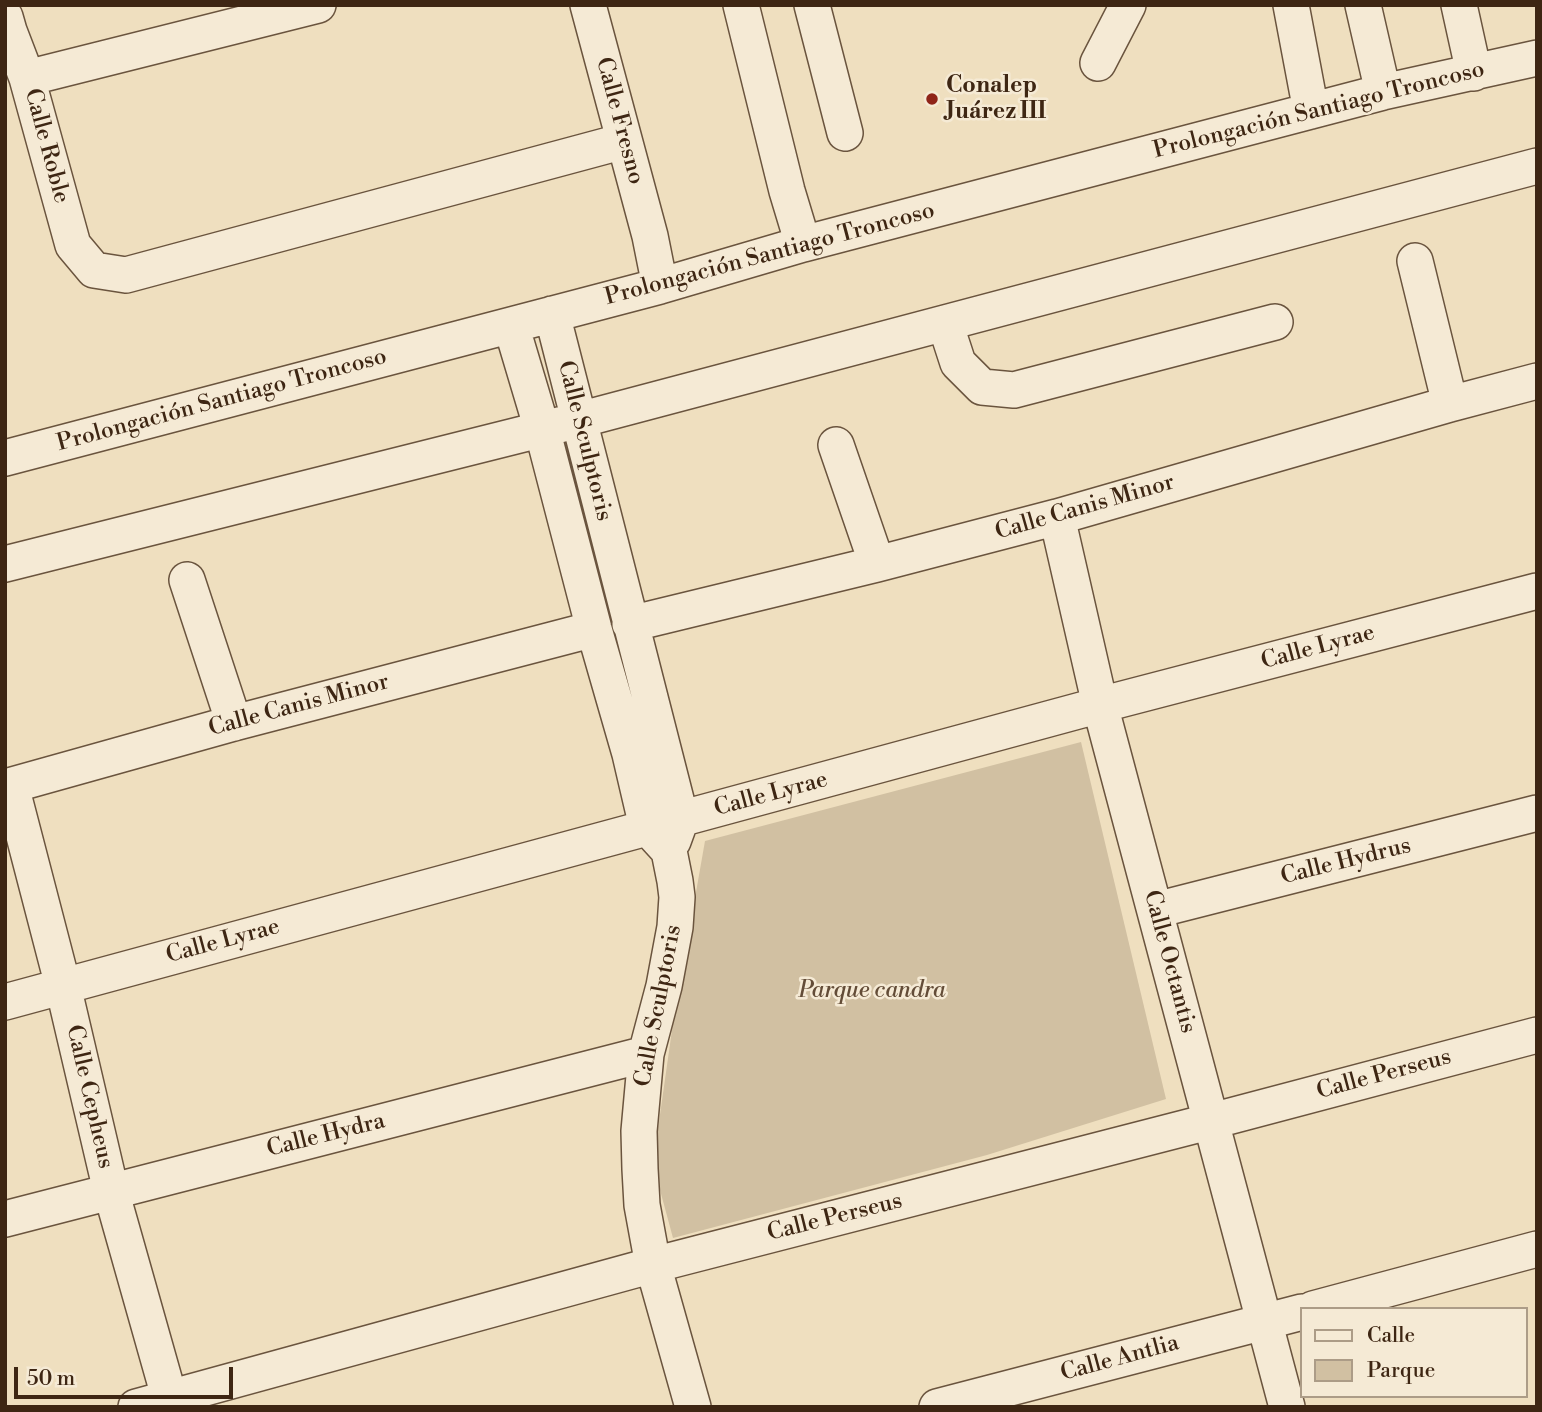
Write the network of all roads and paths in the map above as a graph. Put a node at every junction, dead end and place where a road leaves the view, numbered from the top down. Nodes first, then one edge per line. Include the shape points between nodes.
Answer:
1 (318, 5) edge
2 (588, 5) edge
3 (741, 5) edge
4 (812, 5) edge
5 (1128, 5) edge
6 (1292, 5) edge
7 (1363, 5) edge
8 (1459, 5) edge
9 (7, 26) edge
10 (1537, 58) edge
11 (1098, 63) dead end
12 (1474, 73) junction
13 (27, 78) junction
14 (1383, 92) junction
15 (1311, 111) junction
16 (845, 133) dead end
17 (624, 141) junction
18 (1537, 166) edge
19 (803, 244) junction
20 (1415, 261) dead end
21 (660, 286) junction
22 (552, 314) junction
23 (1275, 322) dead end
24 (945, 323) junction
25 (511, 325) junction
26 (1537, 381) edge
27 (1450, 404) junction
28 (579, 420) junction
29 (542, 429) junction
30 (836, 445) dead end
31 (5, 458) edge
32 (1057, 517) junction
33 (5, 564) edge
34 (877, 564) junction
35 (187, 580) dead end
36 (1537, 591) edge
37 (631, 624) junction
38 (594, 629) junction
39 (1100, 705) junction
40 (234, 723) junction
41 (8, 787) edge
42 (1537, 813) edge
43 (681, 819) junction
44 (658, 839) junction
45 (1156, 910) junction
46 (63, 986) junction
47 (5, 1002) edge
48 (1537, 1035) edge
49 (646, 1055) junction
50 (1212, 1121) junction
51 (111, 1191) junction
52 (5, 1219) edge
53 (1537, 1249) edge
54 (653, 1265) junction
55 (1320, 1307) edge
56 (1300, 1313) edge
57 (1265, 1322) junction
58 (171, 1402) edge
59 (136, 1407) edge
60 (693, 1407) edge
61 (937, 1407) edge
62 (1287, 1407) edge

1 - 13 street
2 - 17 street, Calle Fresno
3 - 19 street
4 - 16 street
5 - 11 street
6 - 15 street
7 - 14 street
8 - 12 street
9 - 13 street, Calle Roble
10 - 12 street, Prolongación Santiago Troncoso
12 - 14 street, Prolongación Santiago Troncoso
13 - 17 street, Calle Roble via 73,245 94,270 126,275
14 - 15 street, Prolongación Santiago Troncoso
15 - 19 street, Prolongación Santiago Troncoso
17 - 21 street, Calle Fresno
18 - 24 street
19 - 21 street, Prolongación Santiago Troncoso
20 - 27 street
21 - 22 street, Prolongación Santiago Troncoso
22 - 25 street, Prolongación Santiago Troncoso
22 - 28 street, Calle Sculptoris
23 - 24 street via 1014,390 982,387 958,363
24 - 28 street
25 - 29 street, Calle Sculptoris
25 - 31 street, Prolongación Santiago Troncoso
26 - 27 street, Calle Canis Minor
27 - 32 street, Calle Canis Minor
28 - 29 street
28 - 37 street, Calle Sculptoris
29 - 33 street
29 - 38 street, Calle Sculptoris
30 - 34 street
32 - 34 street, Calle Canis Minor
32 - 39 street, Calle Octantis
34 - 37 street, Calle Canis Minor
35 - 40 street
36 - 39 street, Calle Lyrae
37 - 43 street, Calle Sculptoris
38 - 40 street, Calle Canis Minor
38 - 44 street, Calle Sculptoris
39 - 43 street, Calle Lyrae
39 - 45 street, Calle Octantis
40 - 41 street, Calle Canis Minor
41 - 46 street, Calle Cepheus
42 - 45 street, Calle Hydrus
43 - 44 street
44 - 46 street, Calle Lyrae
44 - 49 street, Calle Sculptoris via 676,881 677,897 664,986
45 - 50 street, Calle Octantis
46 - 47 street, Calle Lyrae
46 - 51 street, Calle Cepheus
48 - 50 street, Calle Perseus
49 - 51 street, Calle Hydra
49 - 54 street, Calle Sculptoris via 640,1169
50 - 54 street, Calle Perseus
50 - 57 street, Calle Octantis
51 - 52 street, Calle Hydra
51 - 58 street, Calle Cepheus
53 - 55 street
54 - 58 street, Calle Perseus
54 - 60 street, Calle Sculptoris
56 - 57 street, Calle Antlia
57 - 61 street, Calle Antlia
57 - 62 street, Calle Octantis
58 - 59 street, Calle Perseus

